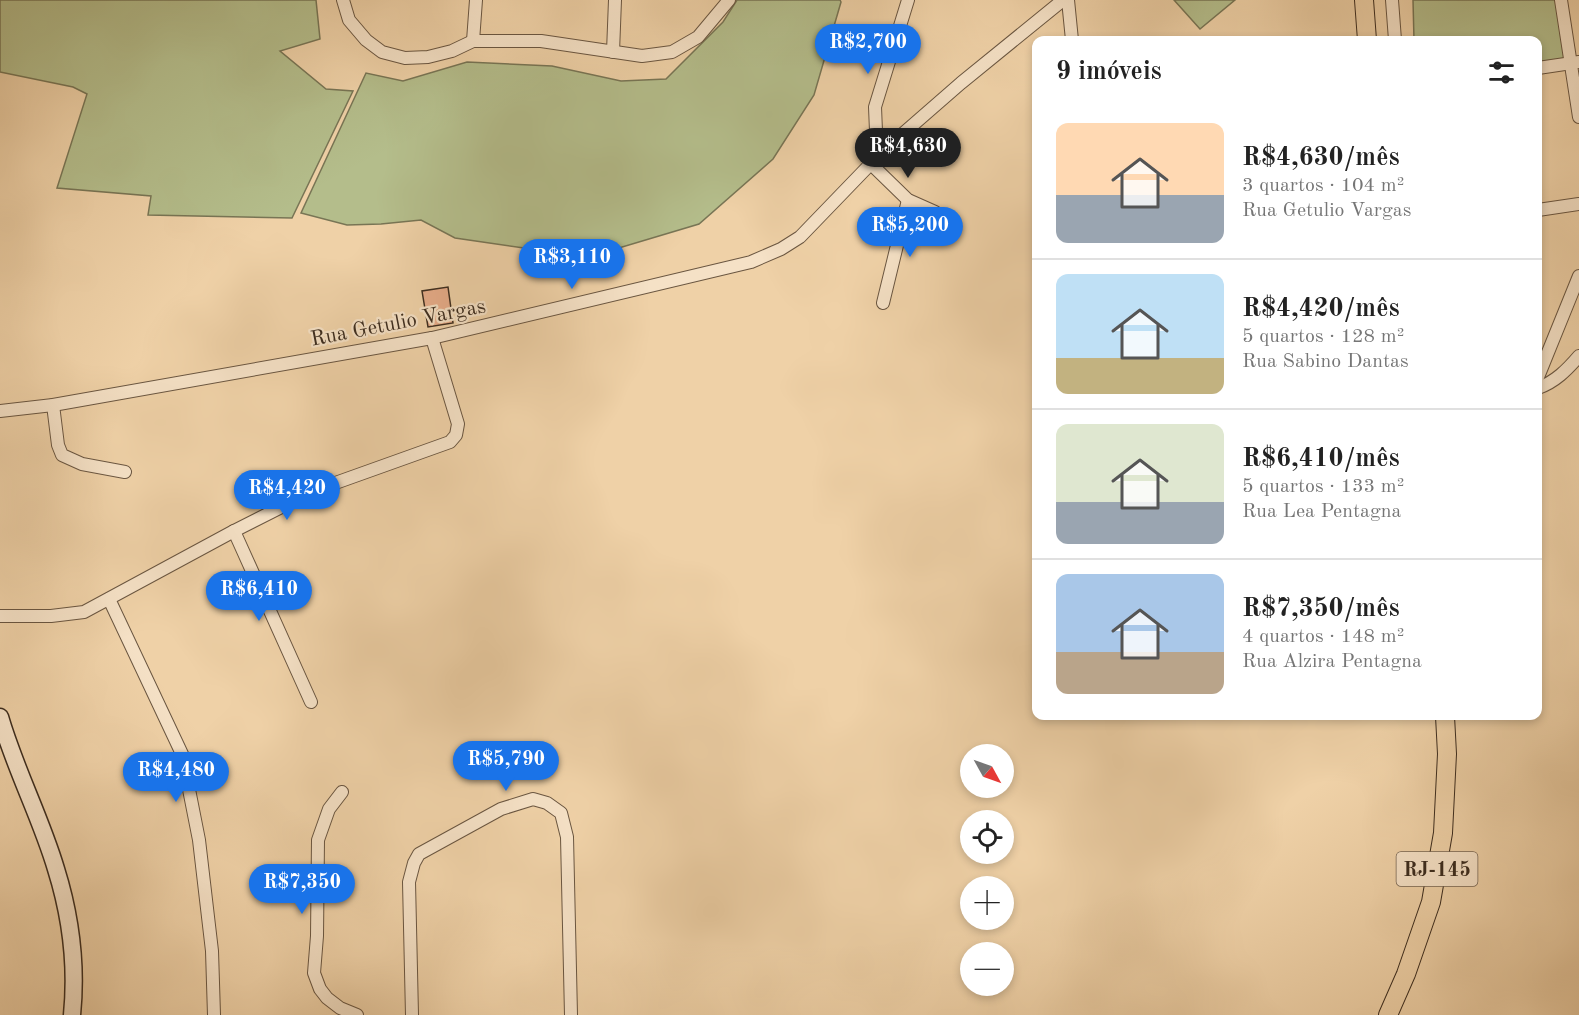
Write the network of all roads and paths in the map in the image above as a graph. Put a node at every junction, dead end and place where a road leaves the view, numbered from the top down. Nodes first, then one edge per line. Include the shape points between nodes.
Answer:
1 (343, 0) edge
2 (476, 0) edge
3 (615, 0) edge
4 (729, 0) edge
5 (908, 0) edge
6 (1066, 0) edge
7 (1364, 0) edge
8 (1392, 0) edge
9 (1562, 0) edge
10 (1071, 36) edge
11 (1367, 36) edge
12 (1395, 36) edge
13 (473, 41) junction
14 (613, 52) junction
15 (1574, 63) edge
16 (1542, 67) edge
17 (1579, 117) edge
18 (883, 151) junction
19 (871, 164) junction
20 (908, 200) junction
21 (1579, 204) edge
22 (1542, 209) edge
23 (935, 212) dead end
24 (1579, 276) edge
25 (883, 303) dead end
26 (432, 338) junction
27 (1579, 356) edge
28 (1542, 367) edge
29 (1542, 387) edge
30 (53, 405) junction
31 (0, 411) edge
32 (125, 472) dead end
33 (234, 531) junction
34 (109, 599) junction
35 (0, 616) edge
36 (310, 702) dead end
37 (0, 717) edge
38 (1445, 720) edge
39 (342, 792) dead end
40 (72, 1015) edge
41 (214, 1015) edge
42 (357, 1015) edge
43 (412, 1015) edge
44 (571, 1015) edge
45 (1388, 1015) edge

1 - 13 street via 349,20 382,52 405,58 428,57
2 - 13 street
3 - 14 street
4 - 14 street via 698,37 672,52 642,57
5 - 18 street via 875,107 876,131
6 - 10 street
6 - 18 street, Rua Getulio Vargas via 960,83
7 - 11 main road
8 - 12 street
9 - 15 street
13 - 14 street via 542,41
15 - 16 street
15 - 17 street
18 - 19 street, Rua Getulio Vargas
19 - 20 street
19 - 26 street, Rua Getulio Vargas via 800,237 751,262
20 - 23 street
20 - 25 street
21 - 22 street
24 - 28 street
26 - 30 street, Rua Getulio Vargas
26 - 33 street via 458,424 450,442 313,491
27 - 29 street via 1564,373
30 - 31 street, Rua Getulio Vargas
30 - 32 street via 62,455 82,464
33 - 34 street
33 - 36 street
34 - 35 street via 84,612
34 - 41 street via 182,754 199,840 212,951
37 - 40 street via 56,869 72,936
38 - 45 main road, RJ-145 via 1443,833 1431,902
39 - 42 street via 329,809 318,840 314,973 327,998
43 - 44 street via 409,882 419,854 501,809 533,799 548,803 561,813 567,837

